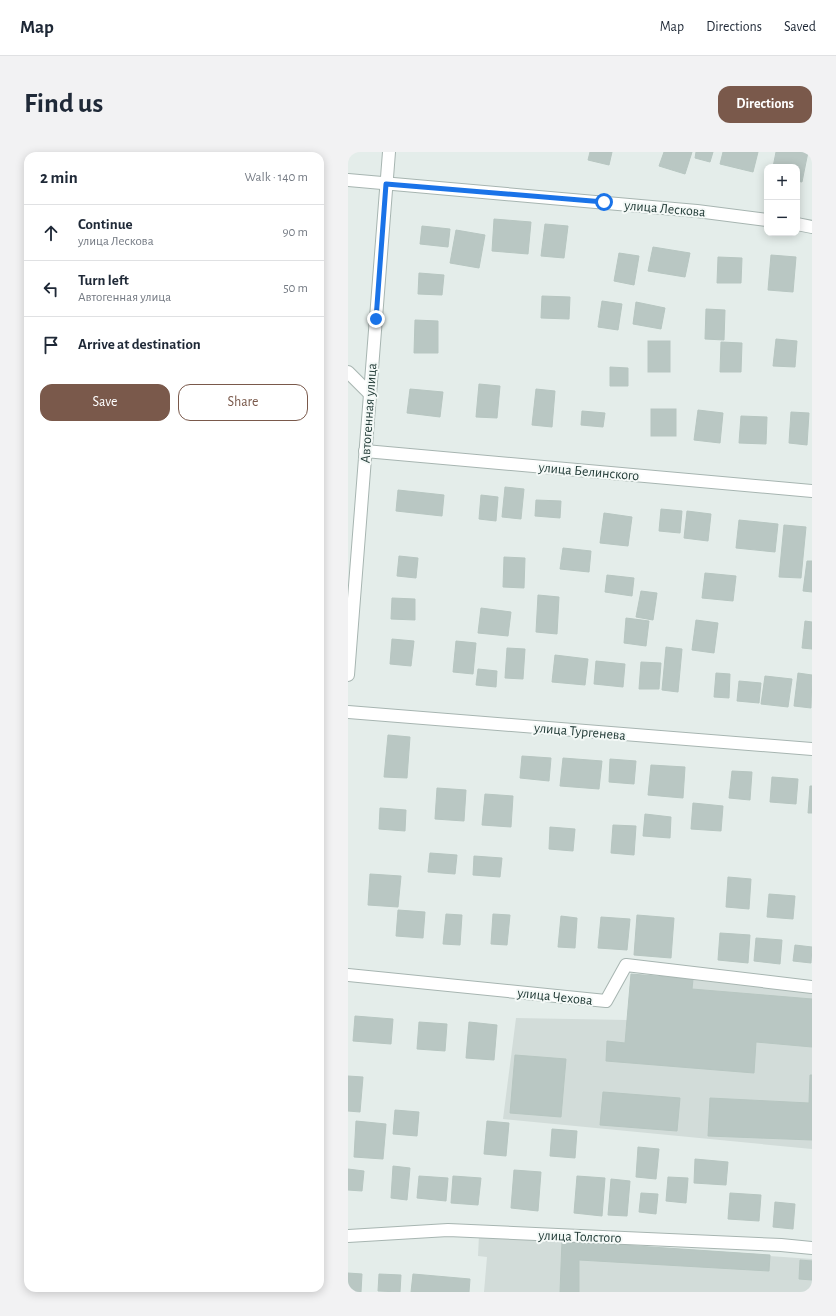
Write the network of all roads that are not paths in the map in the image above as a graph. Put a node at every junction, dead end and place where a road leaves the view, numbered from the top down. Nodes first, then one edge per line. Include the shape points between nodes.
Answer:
1 (389, 152) edge
2 (348, 180) edge
3 (386, 184) junction
4 (764, 220) edge
5 (800, 224) edge
6 (812, 226) edge
7 (348, 372) edge
8 (370, 394) junction
9 (365, 451) junction
10 (812, 491) edge
11 (348, 675) edge
12 (348, 712) edge
13 (812, 749) edge
14 (348, 975) edge
15 (812, 987) edge
16 (348, 1236) edge
17 (812, 1248) edge

1 - 3 street, Автогенная улица
2 - 3 street, улица Лескова
3 - 4 street, улица Лескова via 697,211
3 - 8 street, Автогенная улица
5 - 6 street
7 - 8 street
8 - 9 street, Автогенная улица
9 - 10 street, улица Белинского
9 - 11 street, Автогенная улица
12 - 13 street, улица Тургенева
14 - 15 street, улица Чехова via 606,1001 626,965
16 - 17 street, улица Толстого via 448,1230 781,1244

